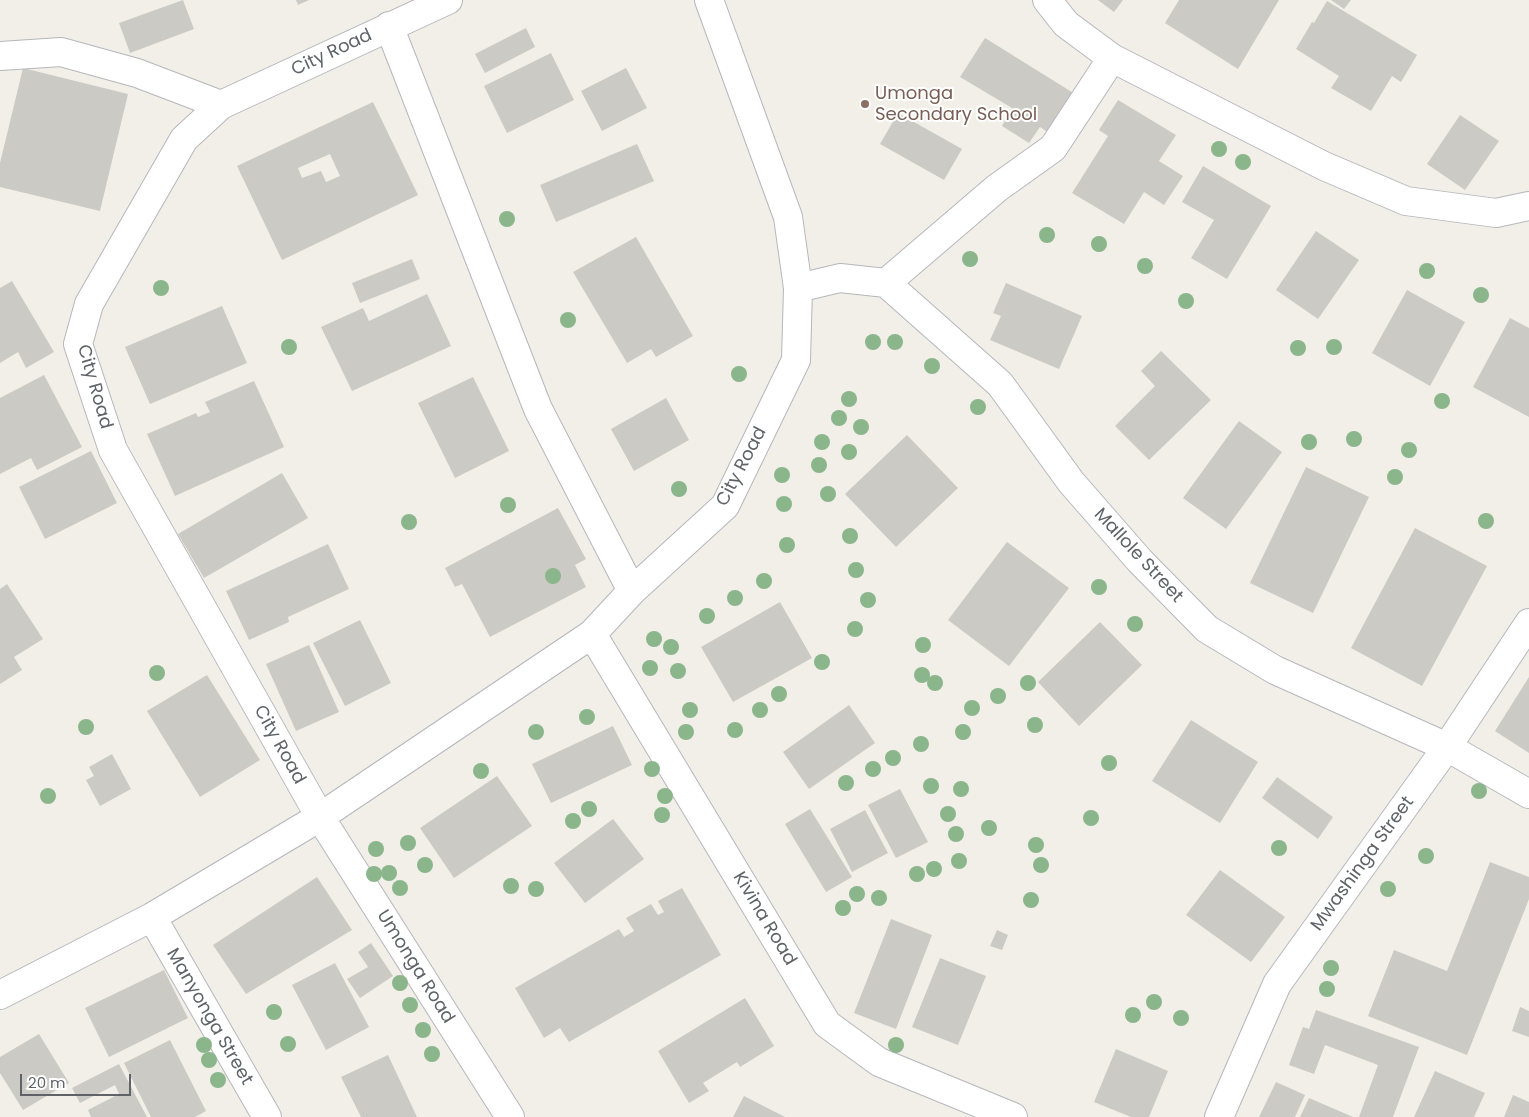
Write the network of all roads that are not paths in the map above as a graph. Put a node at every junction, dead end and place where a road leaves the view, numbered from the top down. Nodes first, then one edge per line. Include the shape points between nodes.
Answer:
1 (448, 0) edge
2 (709, 0) edge
3 (1047, 0) edge
4 (389, 26) junction
5 (0, 56) edge
6 (1112, 58) junction
7 (221, 105) junction
8 (1529, 206) edge
9 (886, 283) junction
10 (798, 288) junction
11 (632, 591) junction
12 (1529, 623) edge
13 (592, 634) junction
14 (1447, 747) junction
15 (1529, 794) edge
16 (320, 817) junction
17 (152, 917) junction
18 (0, 995) edge
19 (266, 1117) edge
20 (510, 1117) edge
21 (1013, 1117) edge
22 (1219, 1117) edge

1 - 4 street, City Road
2 - 10 street, City Road via 788,217
3 - 6 street via 1066,24
4 - 7 street, City Road
4 - 11 street via 538,410
5 - 7 street via 61,52 137,73
6 - 8 street via 1324,166 1406,201 1496,212
6 - 9 street via 1053,148 997,188
7 - 16 street, City Road via 184,139 89,304 78,344 113,450
9 - 10 street via 840,278
9 - 14 street, Mallole Street via 1000,384 1071,482 1140,561 1207,629 1275,670
10 - 11 street, City Road via 796,360 725,506
11 - 13 street, City Road
12 - 14 street, Mwashinga Street
13 - 16 street, City Road
13 - 21 street, Kivina Road via 827,1024 879,1062
14 - 15 street, Mallole Street
14 - 22 street, Mwashinga Street via 1277,984
16 - 17 street, City Road
16 - 20 street, Umonga Road
17 - 18 street, City Road
17 - 19 street, Manyonga Street

